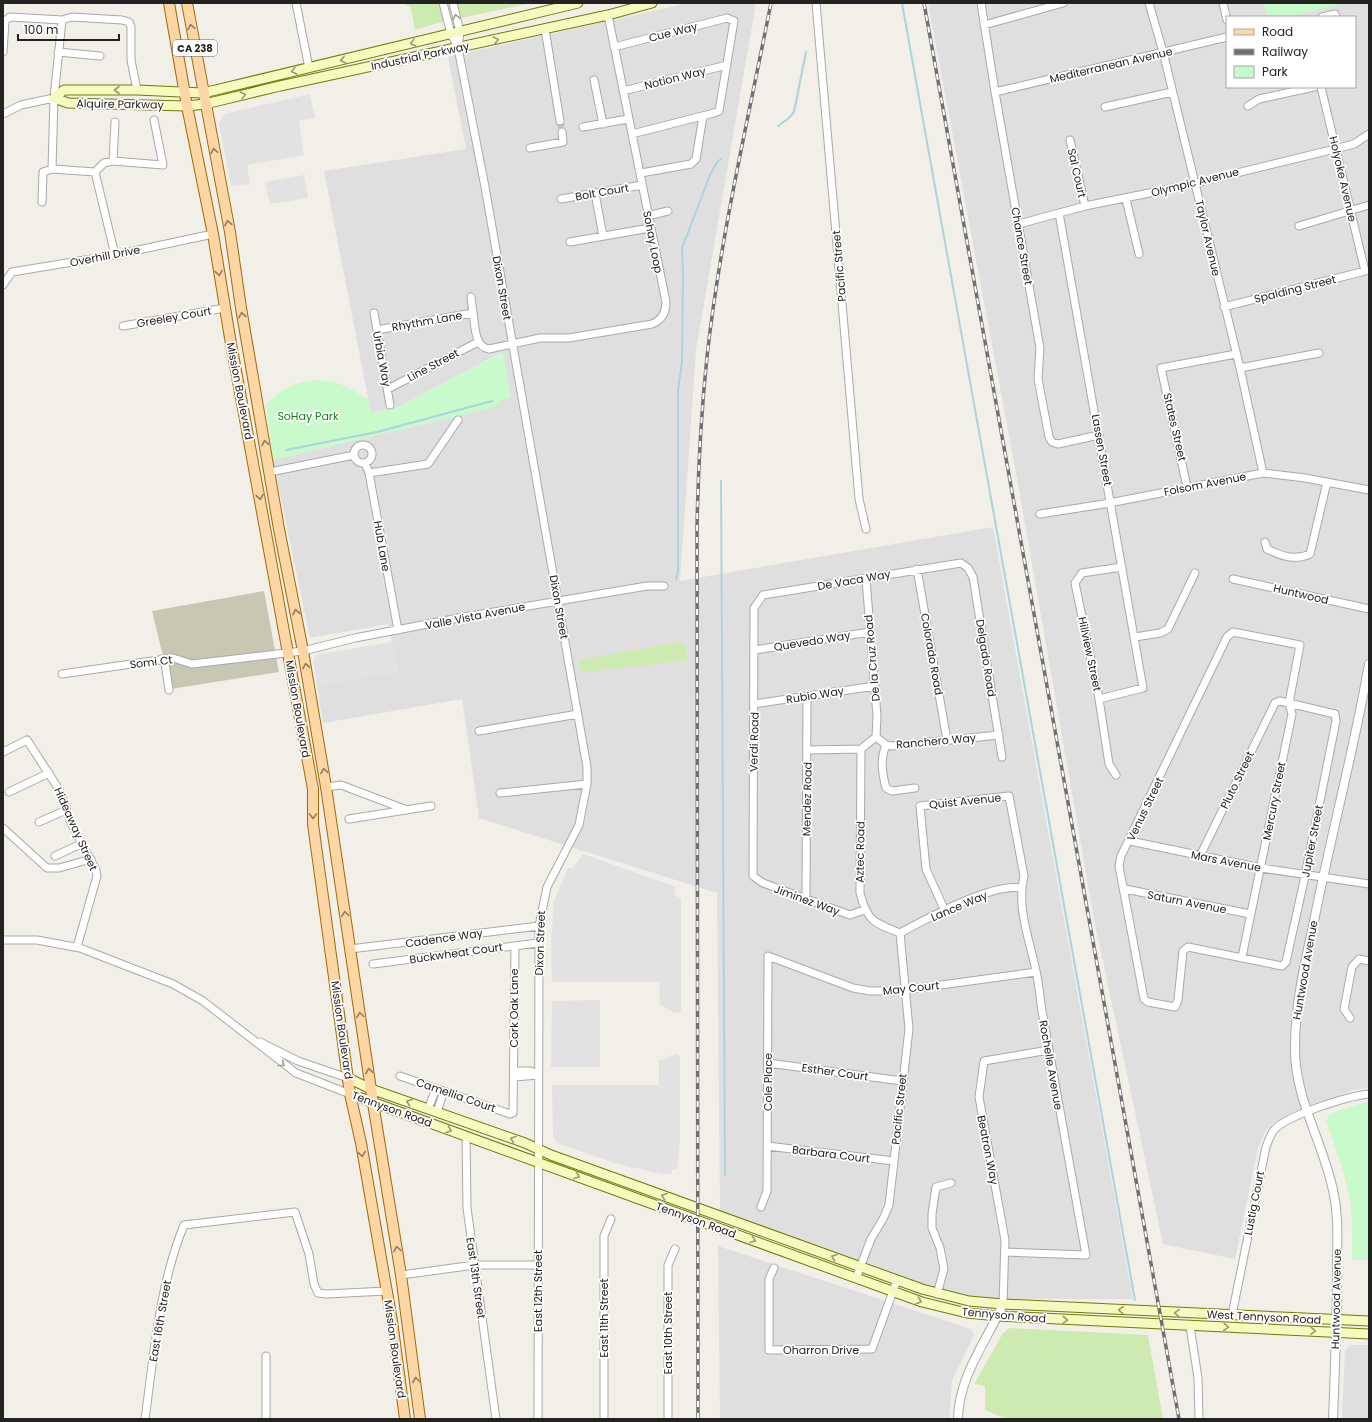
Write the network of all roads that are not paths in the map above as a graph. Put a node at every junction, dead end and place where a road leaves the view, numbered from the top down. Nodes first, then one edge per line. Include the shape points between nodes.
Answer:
1 (169, 3) edge
2 (187, 3) edge
3 (296, 3) edge
4 (443, 3) edge
5 (453, 3) edge
6 (578, 3) edge
7 (652, 3) edge
8 (816, 3) edge
9 (981, 3) edge
10 (1063, 3) edge
11 (1150, 3) edge
12 (1223, 3) edge
13 (608, 15) junction
14 (1226, 16) edge
15 (62, 20) junction
16 (984, 25) junction
17 (545, 29) junction
18 (455, 33) junction
19 (1226, 37) edge
20 (614, 46) junction
21 (458, 48) junction
22 (3, 52) edge
23 (58, 52) junction
24 (1163, 52) junction
25 (100, 56) dead end
26 (727, 65) junction
27 (309, 68) junction
28 (594, 80) dead end
29 (1309, 88) edge
30 (1321, 88) edge
31 (137, 90) junction
32 (623, 91) junction
33 (994, 92) junction
34 (1172, 92) junction
35 (184, 93) junction
36 (203, 93) junction
37 (54, 98) junction
38 (205, 104) junction
39 (187, 106) junction
40 (1248, 106) dead end
41 (1105, 107) dead end
42 (3, 114) edge
43 (703, 116) junction
44 (628, 119) junction
45 (154, 120) dead end
46 (560, 121) tunnel mouth
47 (115, 122) dead end
48 (603, 124) junction
49 (583, 127) dead end
50 (562, 132) dead end
51 (632, 134) junction
52 (1369, 134) edge
53 (1070, 140) dead end
54 (530, 148) dead end
55 (1335, 149) junction
56 (113, 161) junction
57 (52, 168) junction
58 (95, 172) junction
59 (641, 174) junction
60 (1195, 183) junction
61 (642, 185) junction
62 (595, 193) junction
63 (561, 199) dead end
64 (1126, 199) junction
65 (42, 202) dead end
66 (1369, 205) edge
67 (1085, 206) junction
68 (668, 211) dead end
69 (1350, 211) junction
70 (1059, 213) junction
71 (647, 216) junction
72 (1019, 224) junction
73 (1299, 226) dead end
74 (650, 228) junction
75 (213, 234) junction
76 (603, 236) junction
77 (570, 242) dead end
78 (1139, 254) dead end
79 (115, 255) junction
80 (1365, 272) joint
81 (3, 285) edge
82 (471, 297) dead end
83 (1224, 307) junction
84 (225, 308) junction
85 (374, 313) dead end
86 (473, 313) junction
87 (123, 326) dead end
88 (377, 330) junction
89 (478, 342) junction
90 (512, 344) junction
91 (1319, 352) dead end
92 (1236, 354) junction
93 (1240, 368) junction
94 (388, 389) junction
95 (390, 405) dead end
96 (458, 420) dead end
97 (1099, 435) junction
98 (354, 455) junction
99 (365, 463) junction
100 (270, 472) junction
101 (368, 473) junction
102 (1263, 473) junction
103 (1327, 482) junction
104 (1188, 487) junction
105 (1369, 490) edge
106 (1111, 503) junction
107 (1040, 514) dead end
108 (866, 529) dead end
109 (1265, 542) dead end
110 (961, 563) joint
111 (1122, 567) junction
112 (917, 568) junction
113 (1195, 573) dead end
114 (866, 579) junction
115 (1233, 579) dead end
116 (664, 586) dead end
117 (558, 601) junction
118 (754, 608) joint
119 (1369, 609) edge
120 (398, 630) junction
121 (870, 632) junction
122 (1135, 637) junction
123 (1300, 645) joint
124 (755, 650) junction
125 (303, 651) junction
126 (288, 653) junction
127 (161, 659) junction
128 (1369, 664) edge
129 (62, 674) dead end
130 (1368, 676) edge
131 (875, 686) junction
132 (169, 690) dead end
133 (807, 697) junction
134 (1099, 699) junction
135 (1289, 703) junction
136 (754, 704) junction
137 (578, 714) junction
138 (479, 732) dead end
139 (999, 736) junction
140 (876, 737) junction
141 (947, 740) junction
142 (886, 745) junction
143 (861, 749) junction
144 (808, 750) junction
145 (3, 752) edge
146 (1002, 757) dead end
147 (49, 773) junction
148 (1116, 775) dead end
149 (587, 784) junction
150 (326, 787) junction
151 (915, 788) dead end
152 (9, 792) dead end
153 (500, 793) dead end
154 (1010, 796) joint
155 (432, 806) dead end
156 (66, 810) junction
157 (408, 810) junction
158 (349, 819) dead end
159 (39, 822) dead end
160 (3, 828) edge
161 (1130, 841) junction
162 (83, 843) junction
163 (56, 856) dead end
164 (1200, 856) junction
165 (91, 859) junction
166 (1261, 868) junction
167 (753, 876) joint
168 (1305, 876) junction
169 (1323, 877) junction
170 (1369, 884) edge
171 (1020, 888) junction
172 (1125, 890) junction
173 (806, 900) junction
174 (864, 910) junction
175 (945, 911) junction
176 (1250, 914) junction
177 (539, 926) junction
178 (900, 934) junction
179 (3, 940) edge
180 (538, 943) junction
181 (515, 946) junction
182 (77, 947) junction
183 (350, 949) junction
184 (768, 956) joint
185 (1242, 957) junction
186 (1369, 961) edge
187 (373, 964) dead end
188 (1036, 972) junction
189 (906, 990) junction
190 (1350, 1018) dead end
191 (253, 1038) junction
192 (1049, 1050) junction
193 (768, 1063) junction
194 (514, 1074) junction
195 (538, 1075) junction
196 (400, 1076) dead end
197 (348, 1078) junction
198 (902, 1081) junction
199 (372, 1089) junction
200 (436, 1089) junction
201 (444, 1092) junction
202 (350, 1094) junction
203 (1369, 1094) edge
204 (373, 1103) junction
205 (432, 1110) junction
206 (513, 1113) joint
207 (1307, 1113) junction
208 (466, 1136) junction
209 (767, 1146) junction
210 (540, 1149) junction
211 (894, 1161) junction
212 (540, 1163) junction
213 (950, 1183) dead end
214 (761, 1207) dead end
215 (610, 1219) dead end
216 (675, 1249) dead end
217 (1005, 1252) junction
218 (475, 1265) junction
219 (539, 1265) junction
220 (860, 1267) junction
221 (774, 1268) dead end
222 (401, 1275) junction
223 (856, 1278) junction
224 (897, 1280) junction
225 (386, 1291) junction
226 (893, 1292) junction
227 (937, 1294) junction
228 (1003, 1304) junction
229 (1160, 1312) joint
230 (1232, 1315) junction
231 (998, 1316) junction
232 (1337, 1320) junction
233 (1369, 1321) edge
234 (1162, 1325) joint
235 (1190, 1326) junction
236 (1336, 1332) junction
237 (1369, 1334) edge
238 (266, 1356) dead end
239 (145, 1419) edge
240 (266, 1419) edge
241 (405, 1419) edge
242 (420, 1419) edge
243 (496, 1419) edge
244 (538, 1419) edge
245 (604, 1419) edge
246 (668, 1419) edge
247 (958, 1419) edge
248 (1199, 1419) edge
249 (1332, 1419) edge

1 - 35 main road, Mission Boulevard / CA 238
36 -> 2 main road, Mission Boulevard / CA 238
3 - 27 street
4 - 18 street
18 -> 5 street
6 - 18 main road, Industrial Parkway
7 - 13 main road, Industrial Parkway
8 - 108 street, Pacific Street via 859,499
9 - 16 street, Chance Street
10 - 16 street
11 - 24 street, Taylor Avenue
12 - 14 street
13 - 17 main road, Industrial Parkway
13 - 20 street, Sohay Loop
15 - 22 street via 10,17 4,21
15 - 23 street
15 - 31 street via 72,17 129,22 131,60
16 - 33 street, Chance Street
21 -> 17 main road, Industrial Parkway
17 - 46 street
18 - 21 street, Dixon Street
18 -> 27 main road, Industrial Parkway
19 - 24 street, Mediterranean Avenue
20 - 26 street, Cue Way via 727,18 732,19 734,24
20 - 32 street, Sohay Loop
38 -> 21 main road, Industrial Parkway
21 - 90 street, Dixon Street
23 - 25 street
23 - 37 street
24 - 33 street, Mediterranean Avenue
24 - 34 street, Taylor Avenue
26 - 32 street, Notion Way
26 - 43 street via 720,108 717,112
27 -> 36 main road, Industrial Parkway
28 - 48 street
29 - 40 street via 1259,99
30 - 55 street, Holyoke Avenue
31 - 35 main road, Alquire Parkway
31 -> 37 main road, Alquire Parkway via 64,90
32 - 44 street, Sohay Loop
33 - 72 street, Chance Street
34 - 41 street
34 - 60 street, Taylor Avenue
35 - 36 main road, Industrial Parkway
35 - 39 main road, Mission Boulevard / CA 238
36 - 38 main road, Mission Boulevard / CA 238
37 - 39 main road, Alquire Parkway via 68,103
37 - 42 street, Alquire Parkway via 21,106
37 - 57 street
38 - 39 main road, Industrial Parkway
100 -> 38 main road, Mission Boulevard via 230,232
39 - 75 main road, Mission Boulevard
43 - 51 street
43 - 59 street via 694,162
44 - 48 street
44 - 51 street, Sohay Loop
45 - 56 street via 163,165
47 - 56 street
48 - 49 street
50 - 54 street via 563,142
51 - 59 street, Sohay Loop
52 - 55 street, Olympic Avenue via 1354,144
53 - 67 street, Sal Court
55 - 60 street, Olympic Avenue
55 - 69 street, Holyoke Avenue
56 - 58 street via 104,163
57 - 58 street
57 - 65 street via 43,172
58 - 79 street
59 - 61 street, Sohay Loop
60 - 64 street, Olympic Avenue
60 - 83 street, Taylor Avenue
61 - 62 street, Bolt Court
61 - 71 street, Sohay Loop
62 - 63 street, Bolt Court
62 - 76 street
64 - 67 street, Olympic Avenue
64 - 78 street
66 - 69 street
67 - 70 street, Olympic Avenue
68 - 71 street
69 - 73 street
69 - 80 street, Holyoke Avenue
70 - 72 street, Olympic Avenue
70 - 97 street, Lassen Street
71 - 74 street, Sohay Loop
72 - 97 street, Chance Street via 1040,348 1038,379 1049,437 1052,442 1058,444
74 - 76 street
74 - 90 street, Sohay Loop via 666,305 657,322 569,338 540,338
75 - 79 street, Overhill Drive
75 -> 84 main road, Mission Boulevard
76 - 77 street
79 - 81 street, Overhill Drive via 12,272
80 - 83 street, Spalding Street
82 - 86 street
83 - 92 street, Taylor Avenue
84 - 87 street, Greeley Court
84 -> 126 main road, Mission Boulevard
85 - 88 street, Urbia Way
86 - 88 street, Rhythm Lane
86 - 89 street, Rhythm Lane
88 - 94 street, Urbia Way
89 - 90 street via 481,346 489,348
89 - 94 street, Line Street
90 - 117 street, Dixon Street
91 - 93 street
92 - 93 street, Taylor Avenue
92 - 104 street, States Street via 1161,368
93 - 102 street, Taylor Avenue
94 - 95 street, Urbia Way
96 - 101 street via 428,464
97 - 106 street, Lassen Street
98 - 99 street via 359,462
98 - 99 street via 359,445 369,446 372,456
98 - 100 street
99 - 101 street, Hub Lane
125 -> 100 main road, Mission Boulevard
101 - 120 street, Hub Lane
102 - 103 street, Folsom Avenue
102 - 104 street, Folsom Avenue
103 - 105 street, Folsom Avenue
103 - 109 street via 1310,554 1300,559 1278,554 1267,548
104 - 106 street, Folsom Avenue
106 - 107 street, Folsom Avenue
106 - 111 street, Lassen Street
110 - 112 street, De Vaca Way
110 - 139 street, Delgado Road via 968,568 973,577
111 - 122 street, Lassen Street
111 - 134 street, Hillview Street via 1082,573 1075,583
112 - 114 street, De Vaca Way
112 - 141 street, Colorado Road
113 - 122 street via 1168,629 1160,633
114 - 118 street, De Vaca Way via 763,595
114 - 121 street, De la Cruz Road
115 - 119 street, Huntwood
116 - 117 street, Valle Vista Avenue via 647,586
117 - 120 street, Valle Vista Avenue
117 - 137 street, Dixon Street
118 - 124 street, Verdi Road
120 - 125 street, Valle Vista Avenue
121 - 124 street, Quevedo Way
121 - 131 street, De la Cruz Road
122 - 134 street, Lassen Street via 1143,688
123 - 135 street, Mercury Street
123 - 161 street, Venus Street via 1233,632 1227,637
124 - 136 street, Verdi Road
125 - 126 street, Valle Vista Avenue
150 -> 125 main road, Mission Boulevard
126 - 127 street, Somi Ct via 192,664 173,658
126 -> 197 main road, Mission Boulevard via 313,789 313,824
127 - 129 street, Somi Ct
127 - 132 street via 165,663
128 - 130 street, Huntwood Avenue
130 - 169 street, Huntwood Avenue
131 - 133 street, Rubio Way
131 - 140 street, De la Cruz Road
133 - 136 street, Rubio Way
133 - 144 street, Mendez Road
134 - 148 street, Hillview Street via 1109,764
135 - 164 street, Pluto Street via 1275,703
135 - 166 street, Mercury Street via 1292,714
135 - 168 street, Jupiter Street via 1335,714 1336,721
136 - 167 street, Verdi Road
137 - 138 street
137 - 149 street, Dixon Street via 587,760
139 - 141 street, Ranchero Way
139 - 146 street, Delgado Road
140 - 142 street, Ranchero Way
140 - 143 street
141 - 142 street, Ranchero Way
142 - 151 street via 882,755 886,788
143 - 144 street
143 - 174 street, Aztec Road via 860,893
144 - 173 street, Mendez Road
145 - 147 street, Hideaway Street via 27,740
147 - 152 street
147 - 156 street, Hideaway Street via 60,792
149 - 153 street
149 - 177 street, Dixon Street via 580,825 547,887
150 - 157 street via 341,785
183 -> 150 main road, Mission Boulevard
154 - 171 street, Rochelle Avenue via 1024,876
154 - 175 street, Quist Avenue via 920,806 926,869
155 - 157 street
156 - 159 street
156 - 162 street, Hideaway Street
157 - 158 street
160 - 165 street via 47,868 59,868
161 - 164 street, Mars Avenue
161 - 172 street, Venus Street via 1121,856 1119,866
162 - 163 street
162 - 165 street, Hideaway Street
164 - 166 street, Mars Avenue
165 - 182 street, Hideaway Street via 97,876
166 - 168 street, Mars Avenue
166 - 176 street, Mercury Street
167 - 173 street, Jiminez Way via 763,883
168 - 169 street, Mars Avenue
168 - 185 street, Jupiter Street via 1286,962 1282,966
169 - 170 street, Mars Avenue
169 - 207 street, Huntwood Avenue via 1296,1009 1294,1049
171 - 175 street, Lance Way via 984,893
171 - 188 street, Rochelle Avenue
172 - 176 street, Saturn Avenue
172 - 185 street, Venus Street via 1144,999 1148,1002 1175,1007 1183,951 1188,947
173 - 174 street, Jiminez Way via 850,915
174 - 178 street via 877,923
175 - 178 street, Lance Way
176 - 185 street, Mercury Street
177 - 180 street, Dixon Street
177 - 183 street, Cadence Way
178 - 189 street, Pacific Street
179 - 182 street, Tennyson Road via 37,940
180 - 181 street, Buckwheat Court
180 - 195 street, Dixon Street
181 - 187 street, Buckwheat Court
181 - 194 street, Cork Oak Lane
182 - 191 street, Tennyson Road via 186,990
199 -> 183 main road, Mission Boulevard
184 - 189 street, May Court via 853,988 870,991
184 - 193 street, Cole Place
186 - 190 street via 1359,959 1352,967 1344,1009
188 - 189 street, May Court
188 - 192 street, Rochelle Avenue
189 - 198 street, Pacific Street via 909,1029
191 - 197 street, Tennyson Road via 298,1061
191 -> 202 street, Tennyson Road via 296,1073
192 - 217 street, Beatron Way via 984,1061 980,1108
192 - 217 street, Rochelle Avenue via 1086,1255
193 - 198 street, Esther Court
193 - 209 street, Cole Place
194 - 195 street via 531,1071
194 - 206 street, Cork Oak Lane
195 - 210 street, Dixon Street
196 - 200 street, Camellia Court
197 - 199 main road, Tennyson Road
197 - 202 main road, Mission Boulevard
198 - 211 street, Pacific Street
199 - 204 main road, Mission Boulevard
205 -> 199 main road, Tennyson Road
200 - 201 street, Camellia Court
200 - 205 street
201 - 205 street
201 - 206 street, Camellia Court
202 - 204 main road, Tennyson Road
202 -> 225 main road, Mission Boulevard via 361,1143
203 - 207 street, Lustig Court via 1323,1106
204 -> 208 main road, Tennyson Road
222 -> 204 main road, Mission Boulevard
210 -> 205 main road, Tennyson Road
207 - 230 street, Lustig Court via 1274,1130 1266,1147
207 - 232 street, Huntwood Avenue via 1327,1166 1338,1214
208 - 212 main road, Tennyson Road
208 - 218 street, East 13th Street via 466,1199
209 - 211 street, Barbara Court
209 - 214 street, Cole Place via 767,1191
210 - 212 street, Dixon Street
220 -> 210 main road, Tennyson Road
211 - 220 street, Pacific Street via 887,1212 871,1239
212 - 219 street, East 12th Street
212 -> 223 main road, Tennyson Road
213 - 227 street via 936,1187 932,1208 932,1228 940,1248 944,1269
215 - 245 street, East 11th Street via 604,1236
216 - 246 street, East 10th Street via 668,1265
217 - 228 street, Beatron Way
218 - 219 street
218 - 222 street
218 - 243 street, East 13th Street
219 - 244 street, East 12th Street
220 - 223 street, Pacific Street
220 - 224 main road, Tennyson Road
221 - 226 street, Oharron Drive via 769,1279 769,1350 872,1350
242 -> 222 main road, Mission Boulevard
223 - 226 main road, Tennyson Road
224 - 226 street, Oharron Drive
224 - 227 main road, Tennyson Road
225 - 239 street, East 16th Street via 318,1293 295,1212 184,1225 162,1300
225 - 241 main road, Mission Boulevard
226 -> 231 main road, Tennyson Road via 952,1310
227 - 228 main road, Tennyson Road via 969,1302
229 -> 228 main road, Tennyson Road
228 - 231 street
230 -> 229 main road, West Tennyson Road
230 - 232 main road, West Tennyson Road
231 -> 234 main road, Tennyson Road
231 - 247 street via 964,1380
232 - 233 main road, West Tennyson Road
232 - 236 street, Huntwood Avenue
234 - 235 main road, West Tennyson Road
235 -> 236 main road, West Tennyson Road
235 - 248 street via 1198,1374
236 - 237 main road, West Tennyson Road
236 - 249 street, Huntwood Avenue
238 - 240 street

